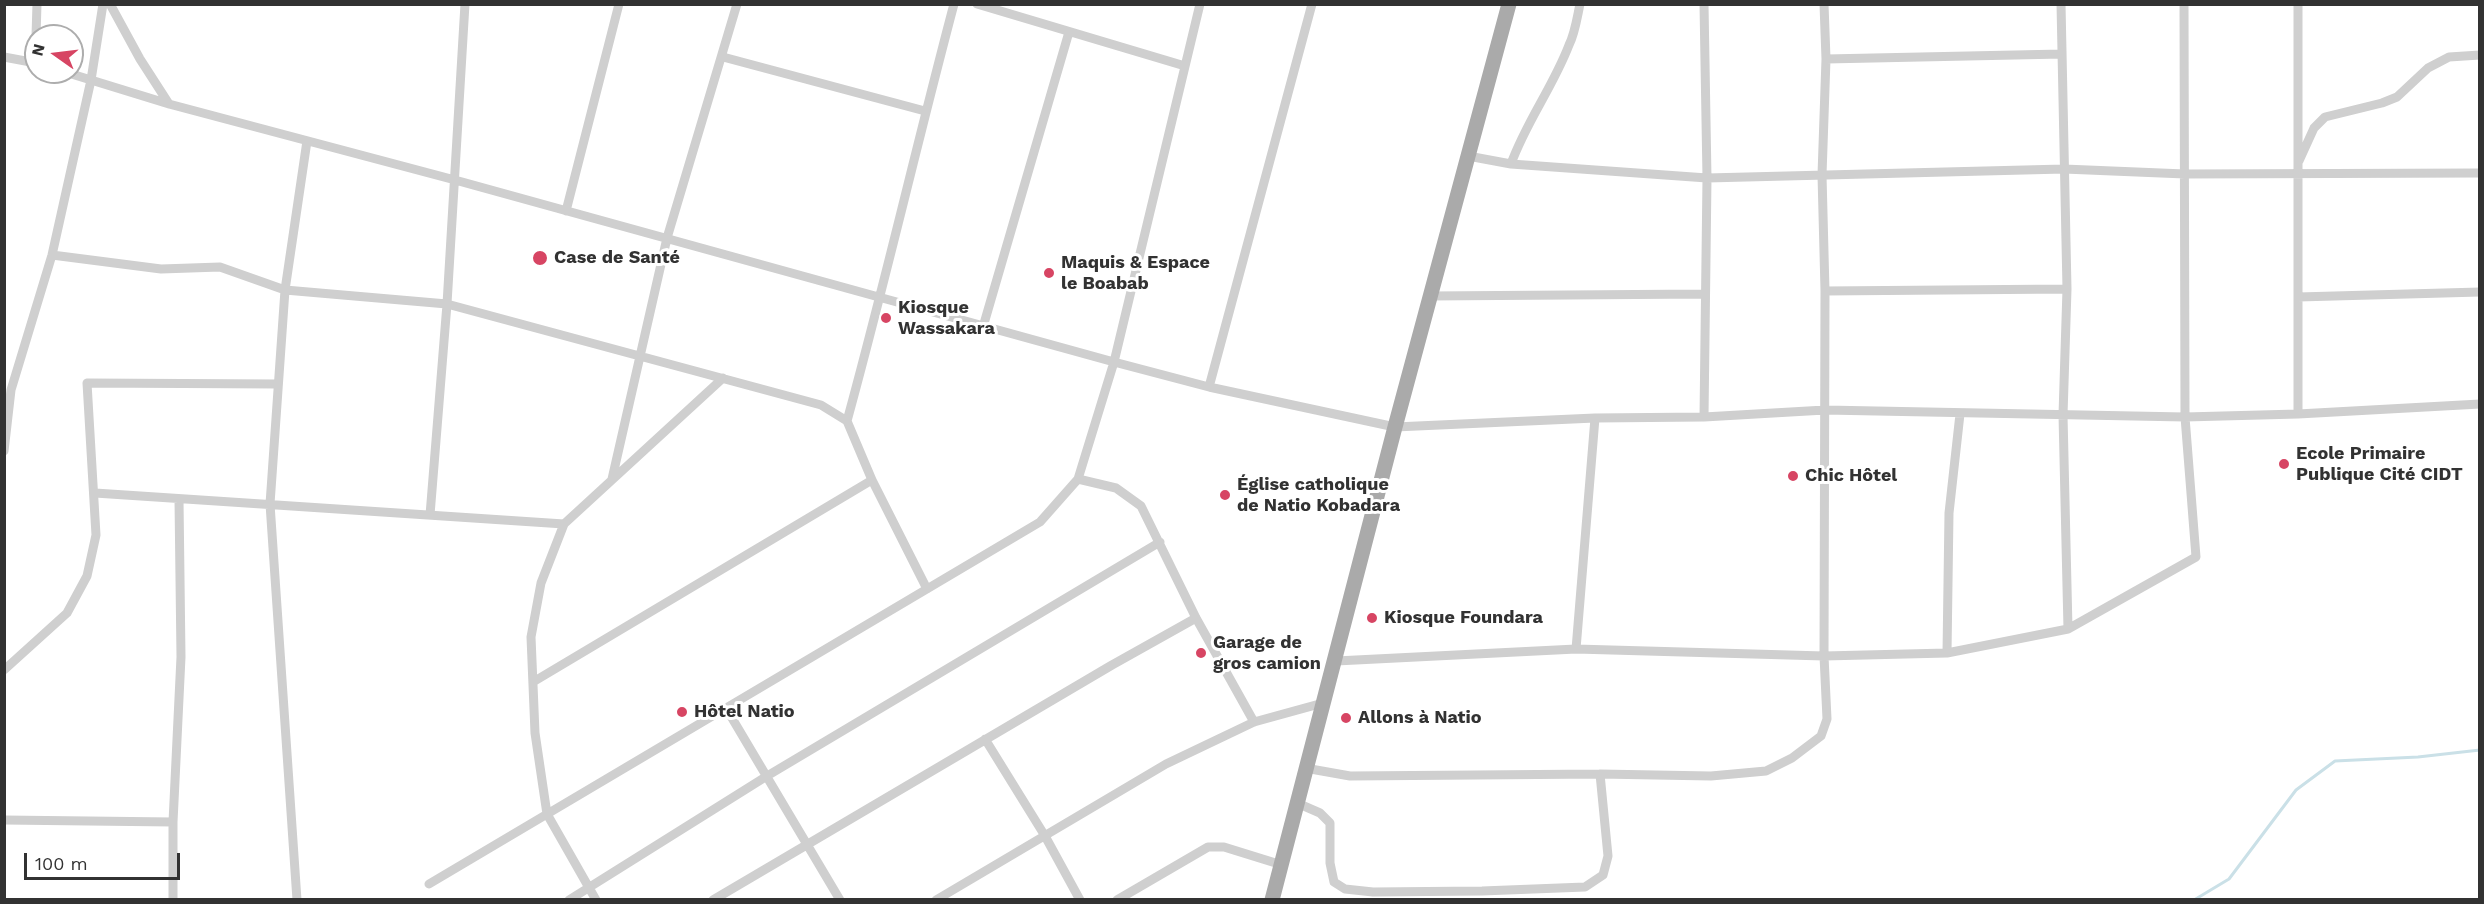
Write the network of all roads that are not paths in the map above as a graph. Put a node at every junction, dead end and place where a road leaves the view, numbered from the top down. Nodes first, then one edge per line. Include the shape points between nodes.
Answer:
1 (37, 4) edge
2 (103, 4) edge
3 (110, 4) edge
4 (465, 4) edge
5 (619, 4) edge
6 (737, 4) edge
7 (954, 4) edge
8 (977, 4) edge
9 (1200, 4) edge
10 (1312, 4) edge
11 (1509, 4) edge
12 (1580, 4) edge
13 (1704, 4) edge
14 (1824, 4) edge
15 (2061, 4) edge
16 (2184, 4) edge
17 (2298, 4) edge
18 (36, 24) edge
19 (1069, 32) junction
20 (2062, 54) junction
21 (2480, 56) edge
22 (4, 57) edge
23 (723, 57) junction
24 (1826, 59) junction
25 (24, 61) edge
26 (1185, 66) junction
27 (84, 78) edge
28 (91, 80) junction
29 (169, 104) junction
30 (926, 111) junction
31 (307, 141) junction
32 (1468, 156) junction
33 (1511, 164) junction
34 (2298, 168) junction
35 (2064, 169) junction
36 (2480, 173) edge
37 (2185, 174) junction
38 (1822, 175) junction
39 (1707, 178) junction
40 (455, 180) junction
41 (566, 211) junction
42 (668, 238) junction
43 (52, 255) junction
44 (2067, 289) junction
45 (285, 290) junction
46 (1825, 291) junction
47 (2480, 292) edge
48 (1704, 294) junction
49 (1430, 296) junction
50 (2298, 297) junction
51 (881, 298) junction
52 (447, 304) junction
53 (983, 327) junction
54 (641, 356) junction
55 (1114, 362) junction
56 (723, 378) junction
57 (278, 384) junction
58 (1209, 387) junction
59 (2480, 404) edge
60 (1825, 410) junction
61 (1960, 414) junction
62 (2298, 414) junction
63 (2063, 415) junction
64 (1704, 417) junction
65 (2185, 417) junction
66 (1595, 418) junction
67 (847, 421) junction
68 (1395, 427) junction
69 (4, 451) edge
70 (612, 479) junction
71 (1078, 479) junction
72 (872, 480) junction
73 (95, 493) junction
74 (179, 500) junction
75 (270, 504) junction
76 (430, 515) junction
77 (564, 524) junction
78 (1160, 542) junction
79 (927, 589) junction
80 (1197, 618) junction
81 (2068, 628) junction
82 (1576, 649) junction
83 (1947, 653) junction
84 (1824, 656) junction
85 (1336, 661) junction
86 (4, 670) edge
87 (533, 682) junction
88 (1323, 703) junction
89 (726, 708) junction
90 (1254, 722) junction
91 (985, 739) junction
92 (1305, 768) junction
93 (1600, 774) junction
94 (767, 776) junction
95 (1297, 803) junction
96 (547, 814) junction
97 (4, 820) edge
98 (173, 822) junction
99 (1045, 836) junction
100 (808, 842) junction
101 (1282, 866) junction
102 (429, 884) dead end
103 (590, 888) junction
104 (1272, 899) edge
105 (173, 900) edge
106 (297, 900) edge
107 (569, 900) edge
108 (597, 900) edge
109 (713, 900) edge
110 (840, 900) edge
111 (936, 900) edge
112 (1080, 900) edge
113 (1117, 900) edge

1 - 18 street
2 - 28 street
3 - 29 street
4 - 40 street
5 - 41 street
6 - 23 street
7 - 30 street
8 - 19 street
9 - 26 street
10 - 58 street
11 - 32 main road
12 - 33 street via 1570,44
13 - 39 street
14 - 24 street
15 - 20 street
16 - 37 street
17 - 34 street
19 - 26 street
19 - 53 street
20 - 24 street
20 - 35 street
21 - 34 street via 2449,57 2428,68 2397,97 2325,117 2314,128
22 - 25 street
23 - 30 street
23 - 42 street
24 - 38 street
26 - 55 street
27 - 28 street
28 - 29 street
28 - 43 street
29 - 31 street
30 - 51 street
31 - 40 street
31 - 45 street
32 - 33 street
32 - 49 main road
33 - 39 street
34 - 36 street
34 - 37 street
34 - 50 street
35 - 37 street
35 - 38 street
35 - 44 street
37 - 65 street
38 - 39 street
38 - 46 street
39 - 48 street
40 - 41 street
40 - 52 street
41 - 42 street
42 - 51 street
42 - 54 street
43 - 45 street via 161,269 220,267
43 - 69 street via 11,390
44 - 46 street
44 - 63 street
45 - 52 street
45 - 57 street
46 - 60 street
47 - 50 street
48 - 49 street
48 - 64 street
49 - 68 main road
50 - 62 street
51 - 53 street
51 - 67 street
52 - 54 street
52 - 76 street
53 - 55 street
54 - 56 street
54 - 70 street
55 - 58 street
55 - 71 street
56 - 67 street via 820,405
56 - 70 street
57 - 73 street via 87,383
57 - 75 street
58 - 68 street
59 - 62 street
60 - 61 street
60 - 64 street
60 - 84 street
61 - 63 street
61 - 83 street via 1949,513
62 - 65 street
63 - 65 street
63 - 81 street
64 - 66 street
65 - 81 street via 2196,557
66 - 68 street
66 - 82 street
67 - 72 street
68 - 85 main road
70 - 77 street
71 - 78 street via 1116,488 1141,506
71 - 79 street via 1040,522
72 - 79 street
72 - 87 street
73 - 74 street
73 - 86 street via 96,535 87,576 67,614
74 - 75 street
74 - 98 street via 181,657
75 - 76 street
75 - 106 street
76 - 77 street
77 - 87 street via 541,583 531,637
78 - 80 street
78 - 94 street
79 - 89 street
80 - 90 street
80 - 91 street
81 - 83 street
82 - 84 street
82 - 85 street
83 - 84 street
84 - 93 street via 1827,719 1821,736 1792,758 1766,771 1711,776
85 - 88 main road
87 - 96 street via 535,733
88 - 90 street
88 - 92 main road
89 - 94 street
89 - 96 street
90 - 99 street via 1166,765
91 - 99 street
91 - 100 street
92 - 93 street via 1350,776
92 - 95 main road
93 - 95 street via 1608,856 1603,875 1585,887 1472,892 1345,889 1334,882 1330,823 1320,813
94 - 100 street
94 - 103 street
95 - 101 main road
96 - 102 street
96 - 103 street
97 - 98 street
98 - 105 street
99 - 111 street
99 - 112 street
100 - 109 street
100 - 110 street
101 - 104 main road
101 - 113 street via 1224,846 1208,847
103 - 107 street
103 - 108 street

